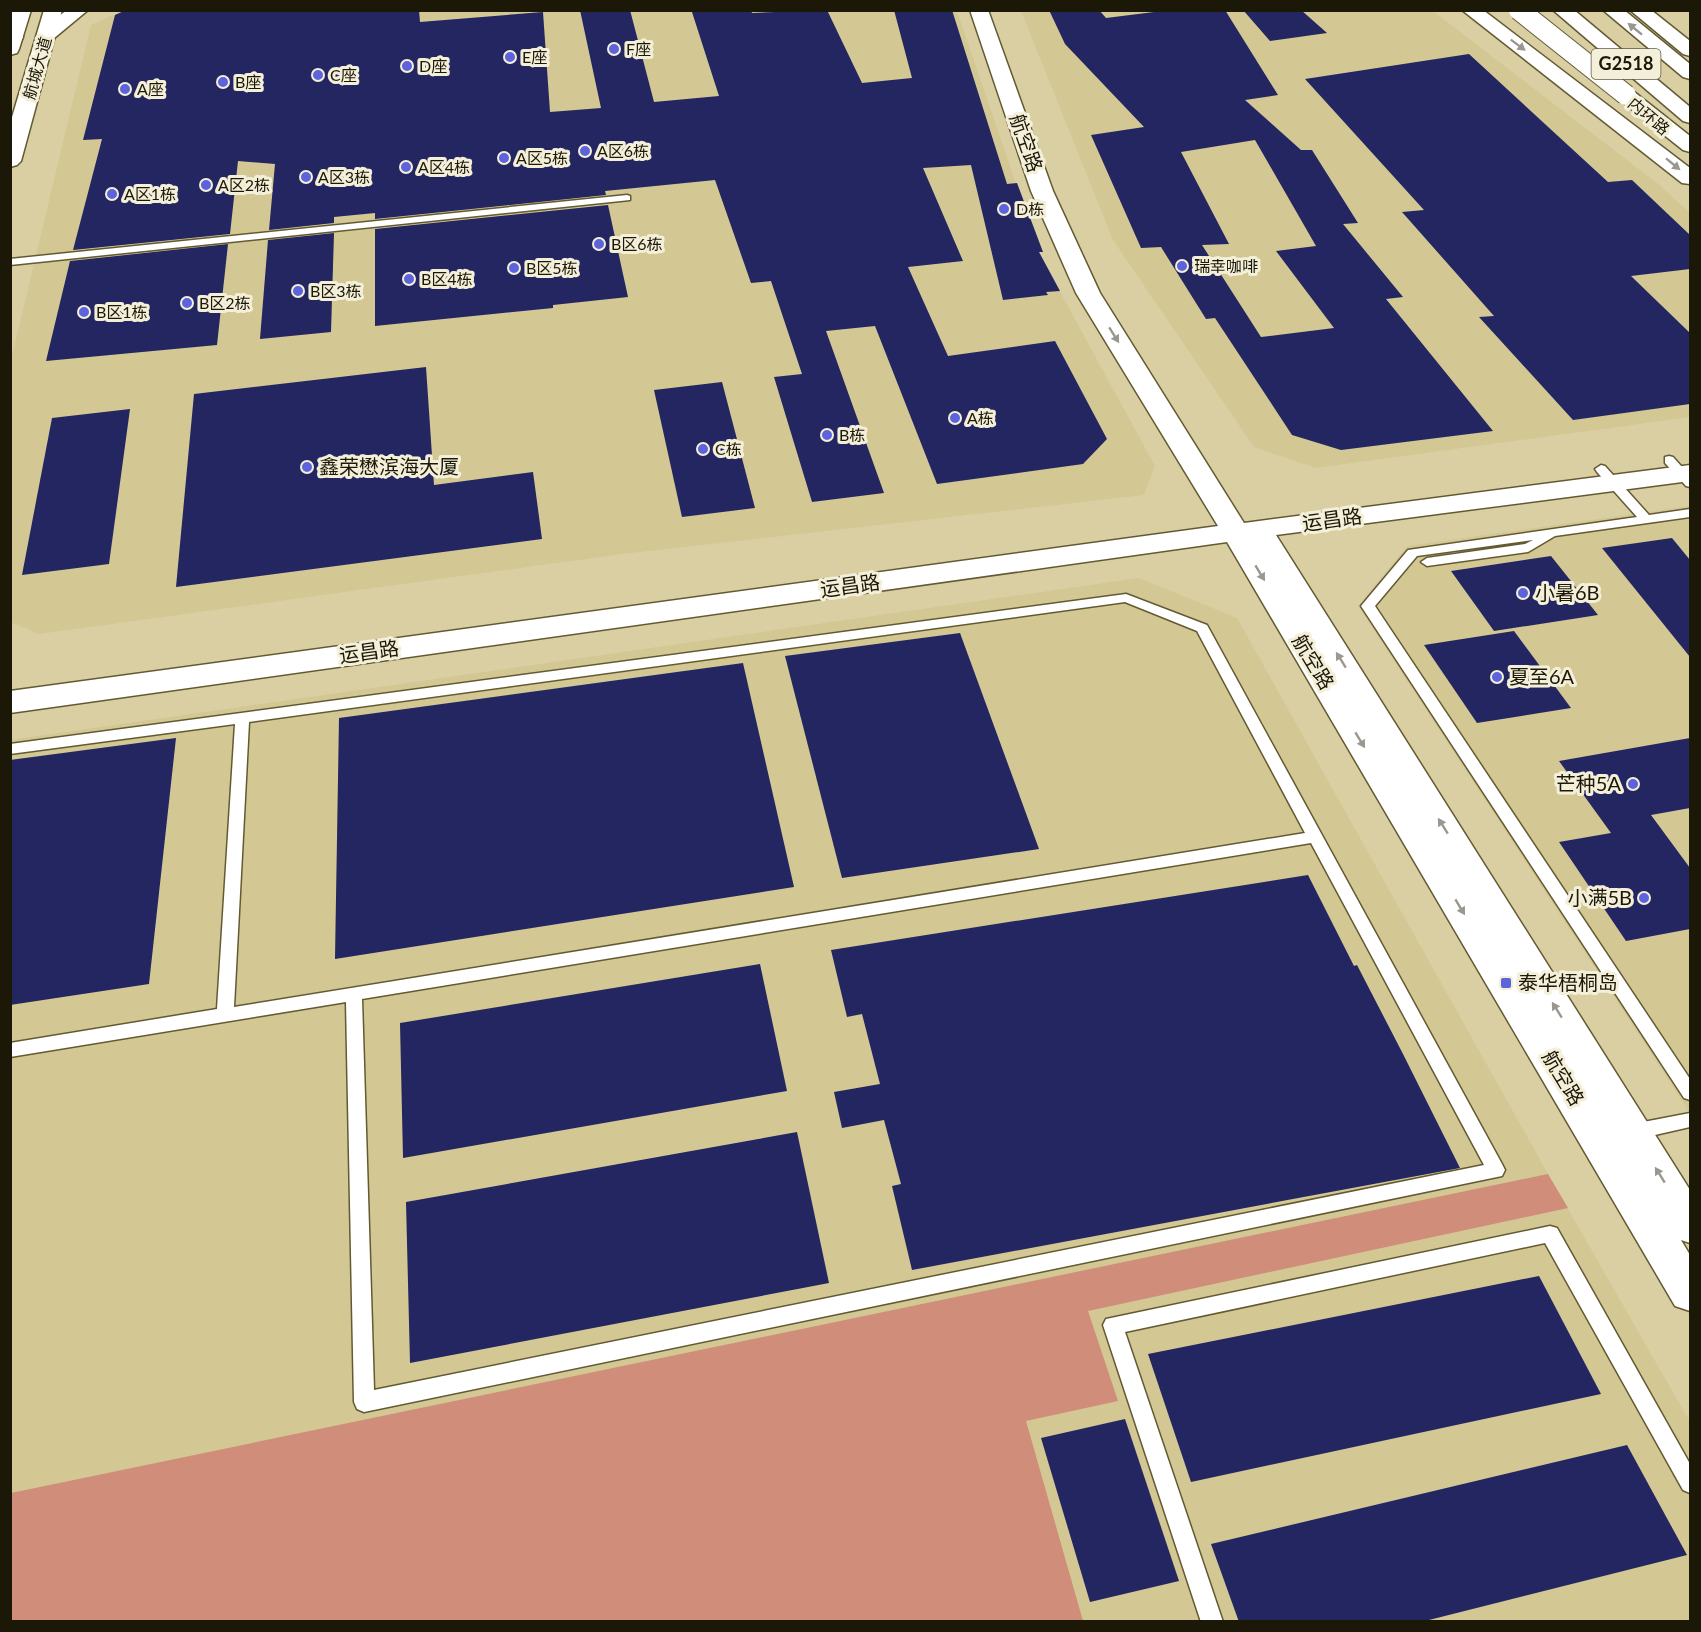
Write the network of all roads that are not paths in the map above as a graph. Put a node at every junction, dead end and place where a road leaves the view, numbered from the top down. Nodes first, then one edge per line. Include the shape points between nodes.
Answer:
1 (22, 10) edge
2 (53, 10) edge
3 (79, 10) edge
4 (979, 10) edge
5 (994, 10) edge
6 (1471, 10) edge
7 (1519, 10) edge
8 (1525, 10) edge
9 (1562, 10) edge
10 (1612, 10) edge
11 (1639, 10) edge
12 (46, 35) junction
13 (12, 39) edge
14 (1690, 50) edge
15 (1690, 73) edge
16 (1690, 117) edge
17 (1690, 149) edge
18 (10, 161) edge
19 (1690, 178) edge
20 (627, 198) dead end
21 (10, 262) edge
22 (1685, 469) edge
23 (1608, 476) junction
24 (1690, 513) edge
25 (1646, 519) junction
26 (1243, 524) junction
27 (1556, 532) junction
28 (1427, 562) dead end
29 (10, 683) edge
30 (10, 702) edge
31 (242, 717) junction
32 (10, 748) edge
33 (1314, 837) junction
34 (354, 994) junction
35 (225, 1015) junction
36 (10, 1050) edge
37 (1690, 1093) edge
38 (1690, 1120) edge
39 (1633, 1132) junction
40 (1690, 1225) edge
41 (1690, 1292) edge
42 (1690, 1483) edge
43 (1212, 1622) edge

1 - 13 main road, 航城大道
2 - 12 main road, 航城大道
3 - 12 main road
4 -> 26 main road, 航空路 via 1042,191 1088,293
5 - 26 main road, 航空路 via 1061,189 1106,284
6 -> 19 main road
7 - 17 main road, bridge
8 - 17 main road, 内环路
9 - 16 main road, G2518
15 -> 10 main road, G2518
11 - 14 main road
12 - 18 main road, 航城大道
20 - 21 lane
22 - 23 main road, 运昌路
23 - 25 lane
23 - 26 main road, 运昌路
24 - 25 lane
25 - 27 lane
26 - 29 main road, 运昌路
26 - 30 main road, 运昌路
39 -> 26 main road, 航空路
26 -> 41 main road, 航空路
27 - 28 lane via 1528,548
27 - 37 lane via 1413,553 1368,606
31 - 32 lane
31 - 33 lane via 1126,598 1202,628
31 - 35 lane
33 - 34 lane
33 - 34 lane via 1496,1170 364,1402
34 - 35 lane
35 - 36 lane
38 - 39 lane
40 -> 39 main road, 航空路
42 - 43 lane via 1550,1234 1113,1325

